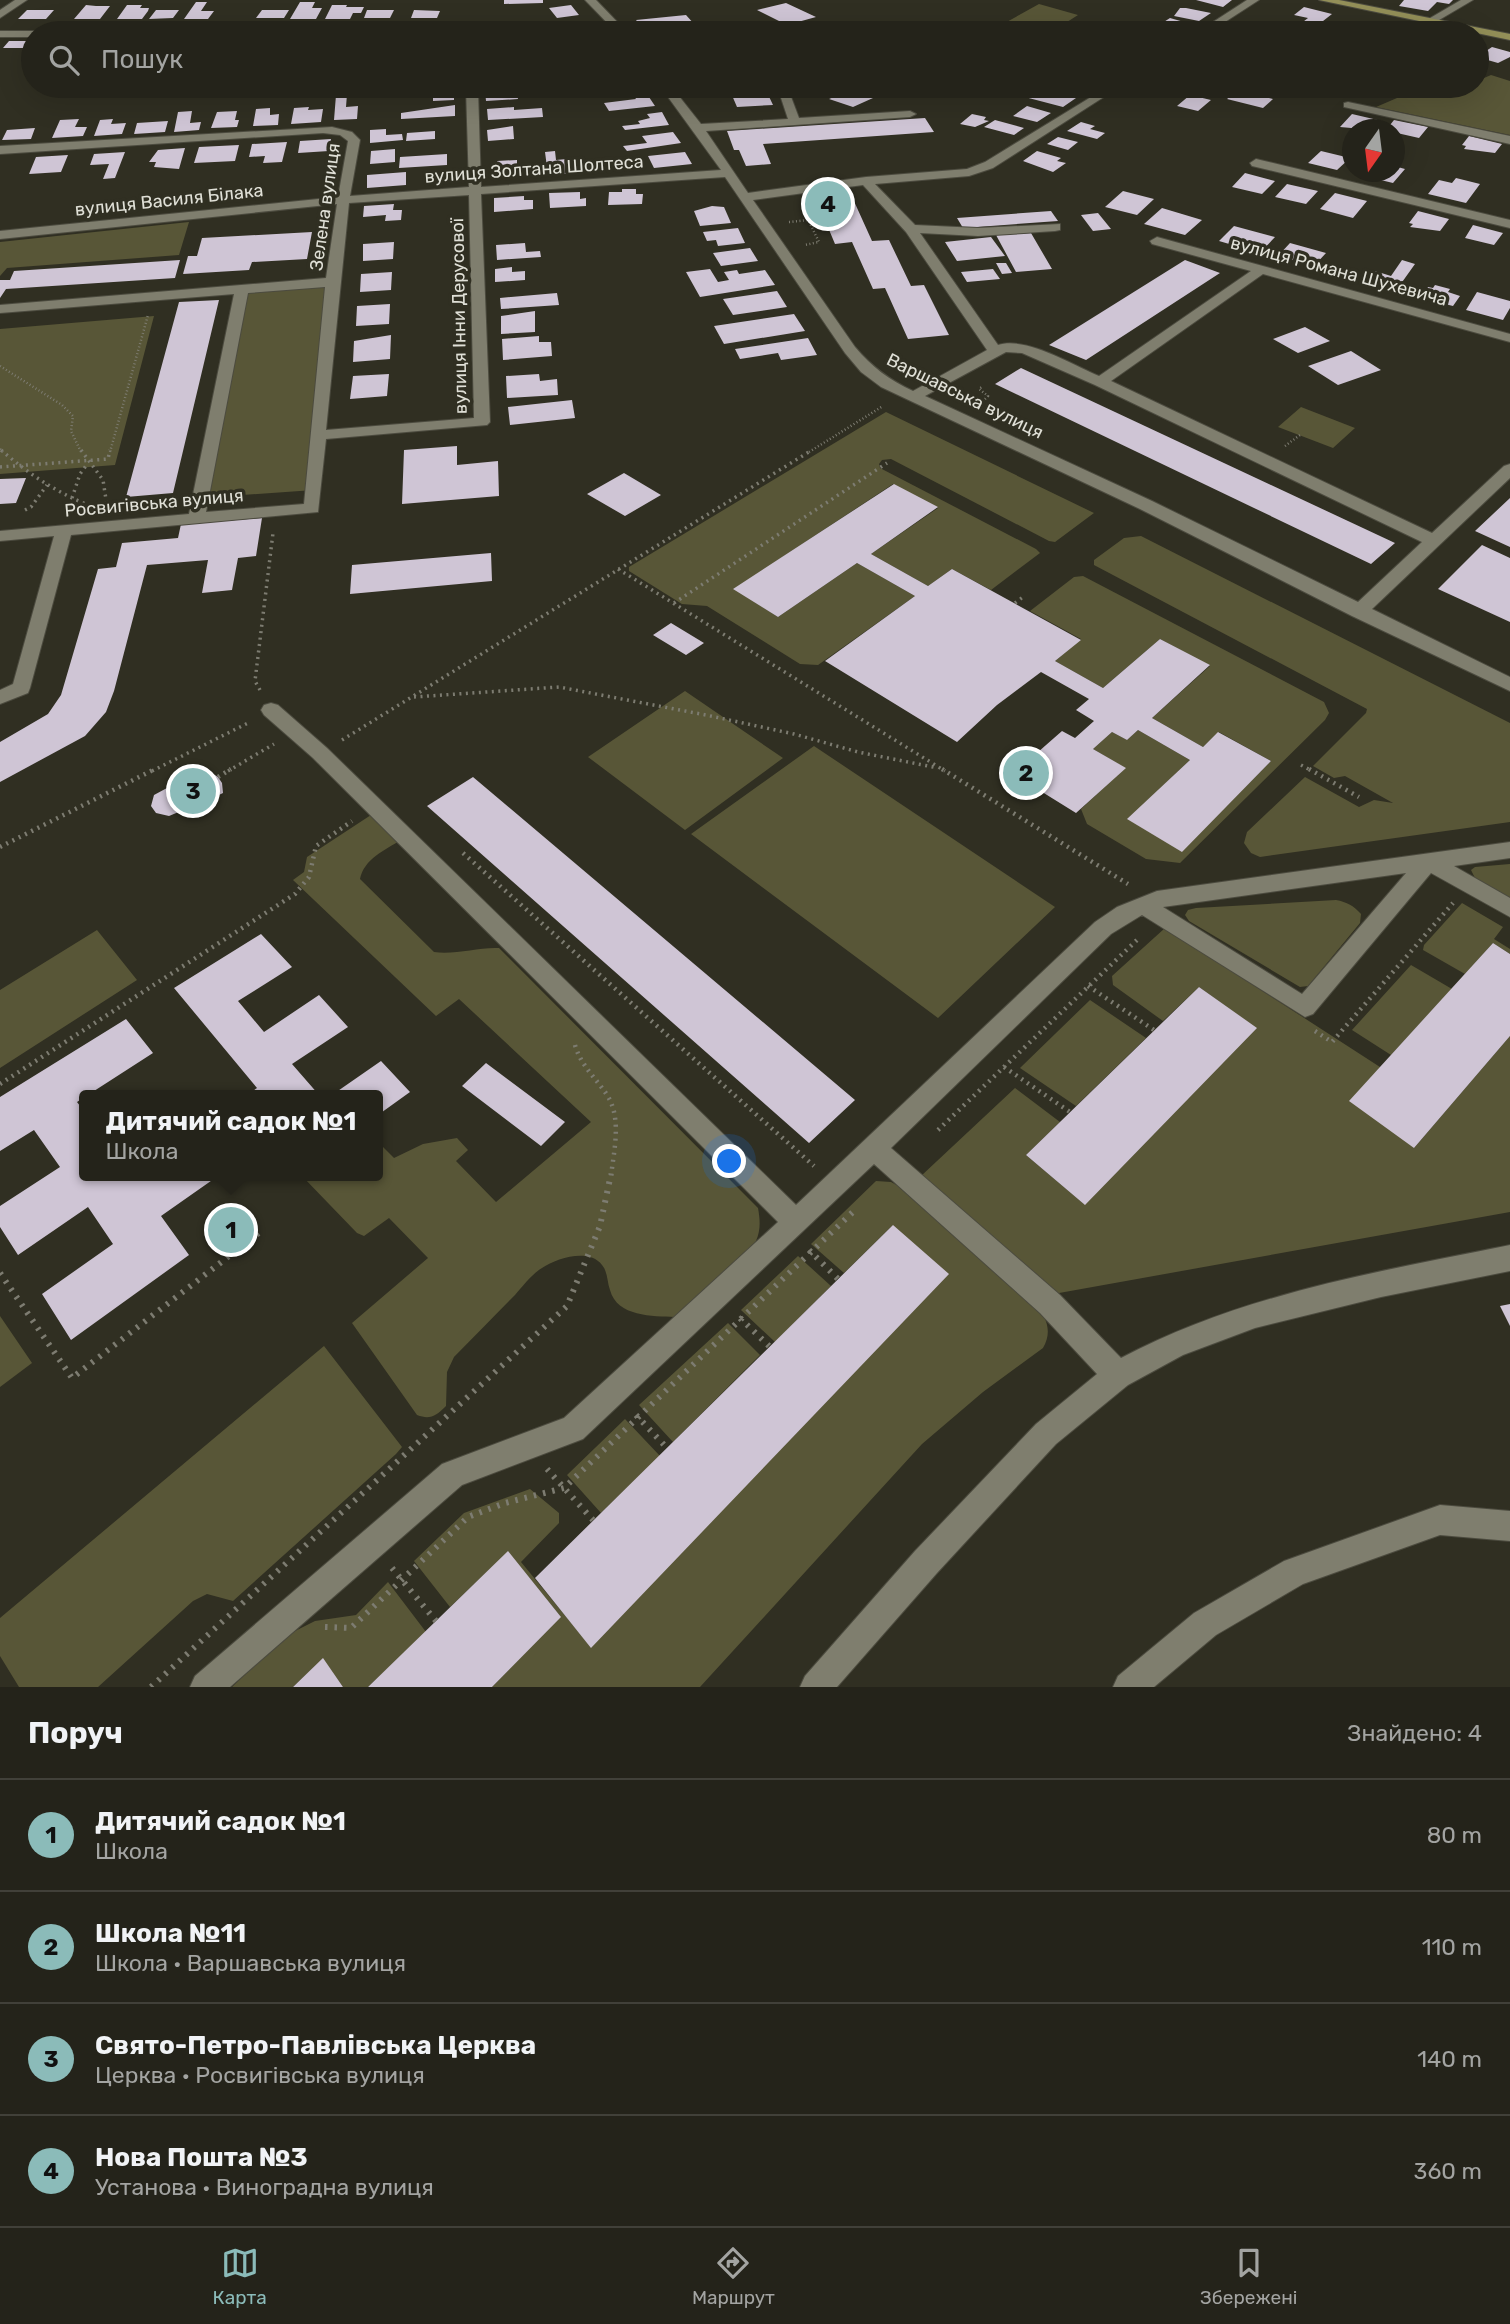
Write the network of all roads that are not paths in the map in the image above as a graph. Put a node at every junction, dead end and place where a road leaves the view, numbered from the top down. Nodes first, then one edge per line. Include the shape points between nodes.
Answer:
1 (22, 0) edge
2 (590, 0) edge
3 (1254, 0) edge
4 (1324, 0) edge
5 (1468, 0) edge
6 (0, 15) edge
7 (611, 21) edge
8 (1220, 21) edge
9 (1430, 21) joint
10 (1489, 33) edge
11 (0, 34) edge
12 (21, 34) edge
13 (1510, 37) edge
14 (472, 98) edge
15 (674, 98) edge
16 (786, 98) edge
17 (1097, 98) edge
18 (1348, 104) dead end
19 (910, 114) dead end
20 (795, 122) junction
21 (698, 128) junction
22 (1510, 140) edge
23 (0, 150) edge
24 (1256, 163) dead end
25 (728, 173) junction
26 (866, 181) junction
27 (476, 190) junction
28 (744, 198) junction
29 (342, 200) junction
30 (1510, 224) edge
31 (1055, 227) dead end
32 (911, 229) junction
33 (0, 235) edge
34 (1157, 241) dead end
35 (1261, 270) junction
36 (332, 282) junction
37 (242, 290) junction
38 (0, 309) edge
39 (1510, 338) edge
40 (996, 351) junction
41 (1100, 382) junction
42 (913, 397) junction
43 (318, 435) junction
44 (1510, 469) edge
45 (312, 508) joint
46 (197, 518) junction
47 (64, 530) junction
48 (0, 536) edge
49 (1434, 541) junction
50 (1358, 611) junction
51 (1510, 685) edge
52 (0, 697) edge
53 (271, 710) road end
54 (1510, 850) edge
55 (1428, 861) junction
56 (1140, 897) junction
57 (1510, 908) edge
58 (872, 1147) junction
59 (792, 1226) junction
60 (1510, 1258) edge
61 (1118, 1375) junction
62 (1510, 1526) edge
63 (206, 1687) edge
64 (816, 1687) edge
65 (1129, 1687) edge

1 - 6 street
2 - 7 street
3 - 8 street
4 - 9 main road
5 - 9 street
10 - 13 main road
11 - 12 street
14 - 27 street, вулиця Інни Дерусової
15 - 21 street, Варшавська вулиця
16 - 20 street
17 - 26 street via 989,165 958,173
18 - 22 street
19 - 20 street
20 - 21 street
21 - 25 street, Варшавська вулиця
23 - 29 street, Зелена вулиця via 340,131 354,140
24 - 30 street
25 - 27 street, вулиця Золтана Шолтеса
25 - 28 street, Варшавська вулиця
26 - 28 street
26 - 32 street
27 - 29 street, вулиця Золтана Шолтеса
27 - 43 street, вулиця Інни Дерусової via 482,422
28 - 42 street, Варшавська вулиця via 866,369
29 - 33 street, вулиця Василя Білака
29 - 36 street, Зелена вулиця
31 - 32 street via 978,232
32 - 40 street
34 - 35 street, вулиця Романа Шухевича
35 - 39 street, вулиця Романа Шухевича
35 - 41 street
36 - 37 street
36 - 43 street, Зелена вулиця
37 - 38 street
37 - 46 street
40 - 41 street via 1026,349
40 - 42 street
41 - 49 street
42 - 50 street, Варшавська вулиця via 1146,505
43 - 45 street, Зелена вулиця
44 - 49 street
45 - 46 street, Росвигівська вулиця
46 - 47 street, Росвигівська вулиця
47 - 48 street, Росвигівська вулиця
47 - 52 street via 21,688
49 - 50 street
50 - 51 street, Варшавська вулиця
53 - 59 street via 581,1010
54 - 55 street
55 - 56 street via 1157,899
55 - 56 street via 1306,1007
55 - 57 street
56 - 58 street
58 - 59 street
58 - 61 street via 1050,1304
59 - 63 street via 573,1429 452,1474
60 - 61 street via 1255,1315 1176,1344
61 - 64 street via 1045,1434
62 - 65 street via 1440,1520 1295,1572 1205,1624

